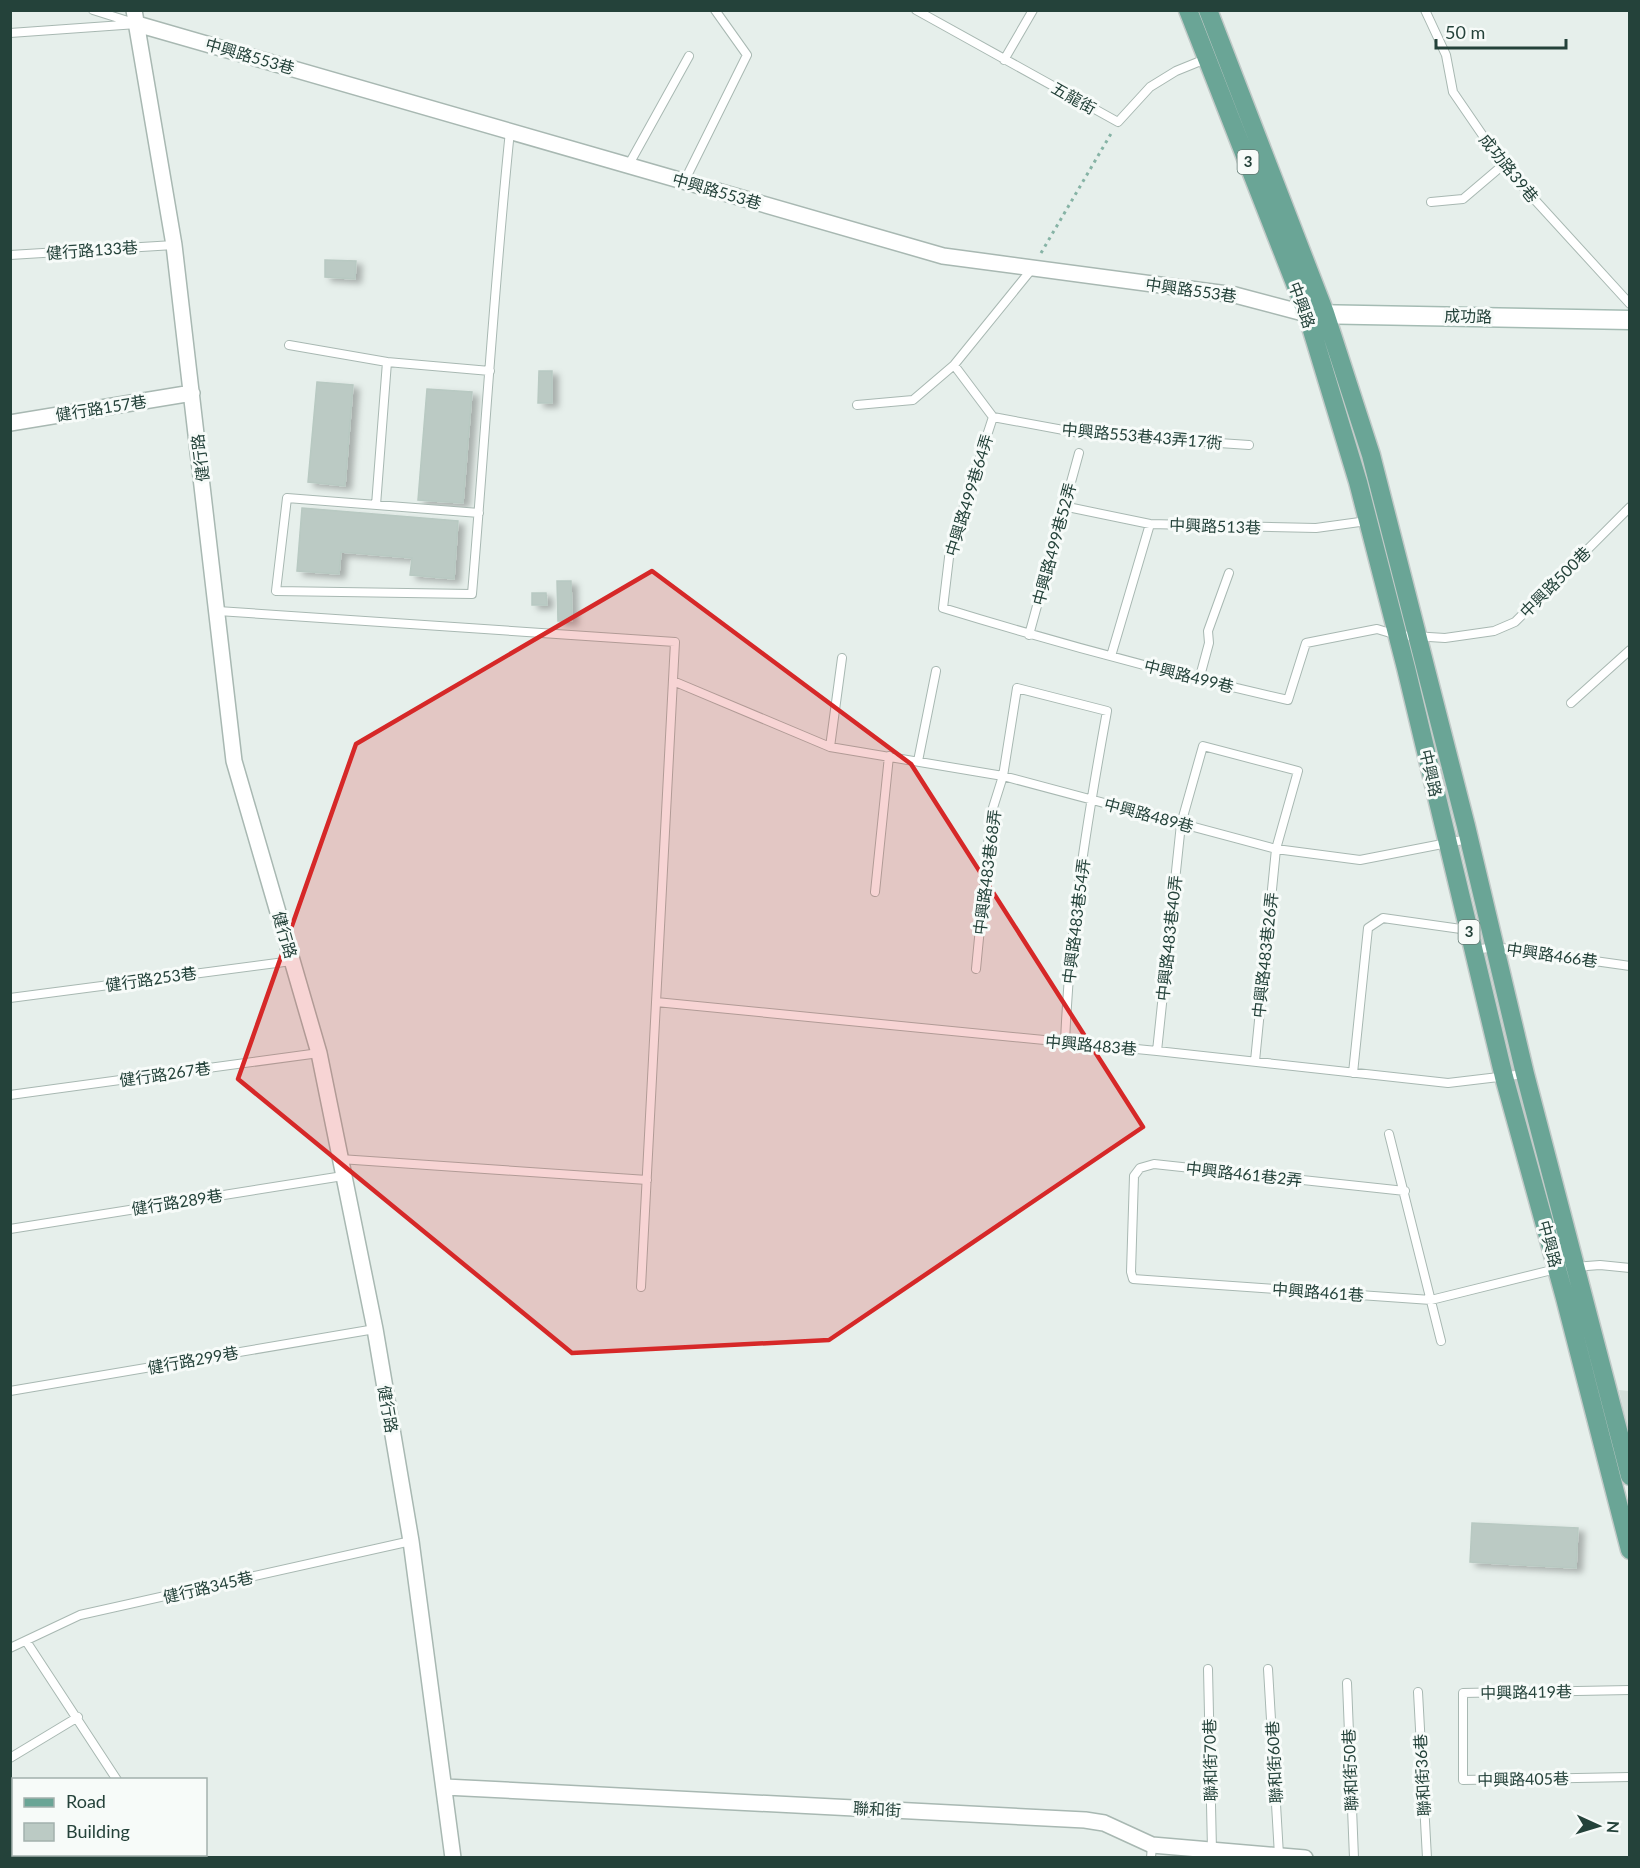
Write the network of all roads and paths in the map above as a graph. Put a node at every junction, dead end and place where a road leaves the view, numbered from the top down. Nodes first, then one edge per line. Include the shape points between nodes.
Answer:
1 (93, 10) edge
2 (715, 10) edge
3 (916, 10) edge
4 (1033, 10) edge
5 (1188, 10) edge
6 (1208, 10) edge
7 (1425, 10) edge
8 (136, 17) edge
9 (10, 33) edge
10 (1216, 55) junction
11 (689, 56) dead end
12 (1004, 60) junction
13 (1118, 122) junction
14 (510, 130) junction
15 (1503, 165) junction
16 (628, 166) junction
17 (684, 182) junction
18 (1431, 202) dead end
19 (174, 245) junction
20 (10, 255) edge
21 (1031, 270) junction
22 (1629, 304) edge
23 (1316, 314) junction
24 (1629, 320) edge
25 (289, 345) dead end
26 (387, 362) junction
27 (954, 364) junction
28 (490, 371) junction
29 (192, 393) junction
30 (857, 405) dead end
31 (993, 417) junction
32 (10, 423) edge
33 (1250, 445) dead end
34 (1079, 453) dead end
35 (376, 505) junction
36 (1063, 506) junction
37 (1629, 507) edge
38 (479, 513) junction
39 (1368, 520) junction
40 (1150, 524) junction
41 (1229, 573) dead end
42 (943, 608) joint
43 (218, 611) junction
44 (1029, 635) junction
45 (1397, 635) junction
46 (1416, 637) junction
47 (1629, 650) edge
48 (1111, 656) junction
49 (842, 658) dead end
50 (936, 671) dead end
51 (1199, 680) junction
52 (673, 681) junction
53 (1065, 699) joint
54 (1570, 703) dead end
55 (830, 747) junction
56 (889, 756) junction
57 (1242, 757) joint
58 (918, 761) junction
59 (1003, 776) junction
60 (1091, 799) junction
61 (1181, 825) junction
62 (1469, 839) junction
63 (1449, 845) junction
64 (1276, 849) junction
65 (875, 892) dead end
66 (1468, 930) junction
67 (1495, 947) junction
68 (1474, 950) junction
69 (292, 961) junction
70 (1629, 966) edge
71 (976, 969) dead end
72 (10, 998) edge
73 (656, 1002) junction
74 (1065, 1044) junction
75 (1157, 1051) junction
76 (319, 1053) junction
77 (1255, 1061) junction
78 (1353, 1073) junction
79 (1525, 1074) junction
80 (1504, 1077) junction
81 (10, 1095) edge
82 (1389, 1134) dead end
83 (340, 1160) junction
84 (343, 1176) junction
85 (647, 1180) junction
86 (1405, 1191) junction
87 (1133, 1223) joint
88 (10, 1228) edge
89 (1577, 1267) junction
90 (1629, 1268) edge
91 (1557, 1269) junction
92 (641, 1287) dead end
93 (1431, 1300) junction
94 (375, 1329) junction
95 (1441, 1341) dead end
96 (10, 1391) edge
97 (1629, 1476) edge
98 (411, 1541) junction
99 (1629, 1550) edge
100 (26, 1641) junction
101 (10, 1648) edge
102 (1208, 1669) dead end
103 (1268, 1669) dead end
104 (1347, 1683) dead end
105 (1629, 1690) edge
106 (1418, 1692) dead end
107 (78, 1718) junction
108 (1461, 1733) joint
109 (10, 1758) edge
110 (1629, 1777) edge
111 (116, 1778) edge
112 (445, 1787) junction
113 (1212, 1850) junction
114 (1151, 1851) edge
115 (1279, 1855) junction
116 (453, 1857) edge
117 (1305, 1857) edge
118 (1354, 1857) edge
119 (1426, 1857) edge

1 - 8 lane
2 - 17 lane via 747,55
3 - 12 lane, 五龍街
4 - 12 lane
5 - 10 main road, 中興路 / 3
6 - 10 main road, 中興路 / 3
7 - 15 lane, 成功路39巷 via 1446,55 1453,92
8 - 9 lane
8 - 14 street, 中興路553巷
8 - 19 street, 健行路
10 - 13 lane via 1176,71 1150,87
10 - 23 main road, 中興路 / 3
11 - 16 lane
12 - 13 lane, 五龍街
13 - 21 path
14 - 16 street, 中興路553巷
14 - 28 lane
15 - 18 lane via 1463,199
15 - 22 lane, 成功路39巷
16 - 17 street, 中興路553巷
17 - 21 street, 中興路553巷 via 943,256
19 - 20 lane, 健行路133巷
19 - 29 street, 健行路
21 - 23 street, 中興路553巷 via 1235,295
21 - 27 lane
23 - 24 street, 成功路
23 - 39 main road, 中興路 / 3
23 - 46 main road, 中興路 / 3 via 1371,455
25 - 26 lane
26 - 28 lane
26 - 35 lane
27 - 30 lane via 914,400
27 - 31 lane
28 - 38 lane
29 - 32 street, 健行路157巷
29 - 43 street, 健行路
31 - 33 lane, 中興路553巷43弄17衖 via 1085,434
31 - 42 lane, 中興路499巷64弄 via 950,549
34 - 36 lane, 中興路499巷52弄
35 - 38 lane
35 - 38 lane via 287,498 276,591 472,594
36 - 40 lane, 中興路513巷
36 - 44 lane, 中興路499巷52弄
37 - 46 lane, 中興路500巷 via 1515,622 1494,631 1445,638
39 - 40 lane, 中興路513巷 via 1316,528
39 - 45 main road, 中興路 / 3
40 - 48 lane
41 - 51 lane via 1208,631 1209,644
42 - 44 lane, 中興路499巷
43 - 52 lane via 675,642
43 - 69 street, 健行路 via 234,761
44 - 48 lane, 中興路499巷
45 - 46 lane, 中興路500巷
45 - 51 lane, 中興路499巷 via 1377,629 1306,643 1288,700
45 - 63 main road, 中興路 / 3
46 - 62 main road, 中興路 / 3
47 - 54 lane
48 - 51 lane, 中興路499巷
49 - 55 lane
50 - 58 lane
52 - 55 lane, 中興路489巷
52 - 73 lane
53 - 59 lane, 中興路483巷68弄 via 1017,688
53 - 60 lane, 中興路483巷54弄 via 1107,711
55 - 56 lane, 中興路489巷
56 - 58 lane, 中興路489巷
56 - 65 lane
57 - 61 lane, 中興路483巷40弄 via 1203,746
57 - 64 lane, 中興路483巷26弄 via 1298,771
58 - 59 lane, 中興路489巷
59 - 60 lane, 中興路489巷
59 - 71 lane, 中興路483巷68弄 via 991,814
60 - 61 lane, 中興路489巷
60 - 74 lane, 中興路483巷54弄 via 1067,980
61 - 64 lane, 中興路489巷
61 - 75 lane, 中興路483巷40弄
62 - 63 lane, 中興路489巷
62 - 67 main road, 中興路 / 3
63 - 64 lane, 中興路489巷 via 1360,860
63 - 66 main road, 中興路 / 3
64 - 77 lane, 中興路483巷26弄
66 - 68 main road, 中興路 / 3
66 - 78 lane via 1383,918 1368,928
67 - 68 lane, 中興路466巷
67 - 70 lane, 中興路466巷
67 - 79 main road, 中興路 / 3
68 - 80 main road, 中興路 / 3
69 - 72 lane, 健行路253巷
69 - 76 street, 健行路
73 - 74 lane, 中興路483巷
73 - 85 lane
74 - 75 lane, 中興路483巷
75 - 77 lane, 中興路483巷
76 - 81 lane, 健行路267巷
76 - 83 street, 健行路
77 - 78 lane, 中興路483巷
78 - 80 lane, 中興路483巷 via 1448,1083
79 - 80 lane, 中興路483巷
79 - 89 main road, 中興路 / 3
80 - 91 main road, 中興路 / 3
82 - 86 lane
83 - 84 street, 健行路
83 - 85 lane
84 - 88 lane, 健行路289巷
84 - 94 street, 健行路
85 - 92 lane
86 - 87 lane, 中興路461巷2弄 via 1154,1164 1140,1168 1134,1176
86 - 93 lane
87 - 93 lane, 中興路461巷 via 1133,1279
89 - 90 lane, 中興路461巷
89 - 91 lane, 中興路461巷
89 - 97 main road, 中興路 / 3
91 - 93 lane, 中興路461巷
91 - 99 main road, 中興路 / 3
93 - 95 lane
94 - 96 lane, 健行路299巷
94 - 98 street, 健行路
98 - 100 lane, 健行路345巷 via 80,1615
98 - 112 street, 健行路
100 - 101 lane, 健行路345巷
100 - 107 lane
102 - 113 lane, 聯和街70巷
103 - 115 lane, 聯和街60巷
104 - 118 lane, 聯和街50巷
105 - 108 lane, 中興路419巷 via 1463,1693
106 - 119 lane, 聯和街36巷
107 - 109 lane
107 - 111 lane
108 - 110 lane, 中興路405巷 via 1463,1780
112 - 114 street, 聯和街 via 1085,1820 1104,1824
112 - 116 street, 健行路
113 - 114 street, 聯和街
113 - 115 street, 聯和街
115 - 117 street, 聯和街

